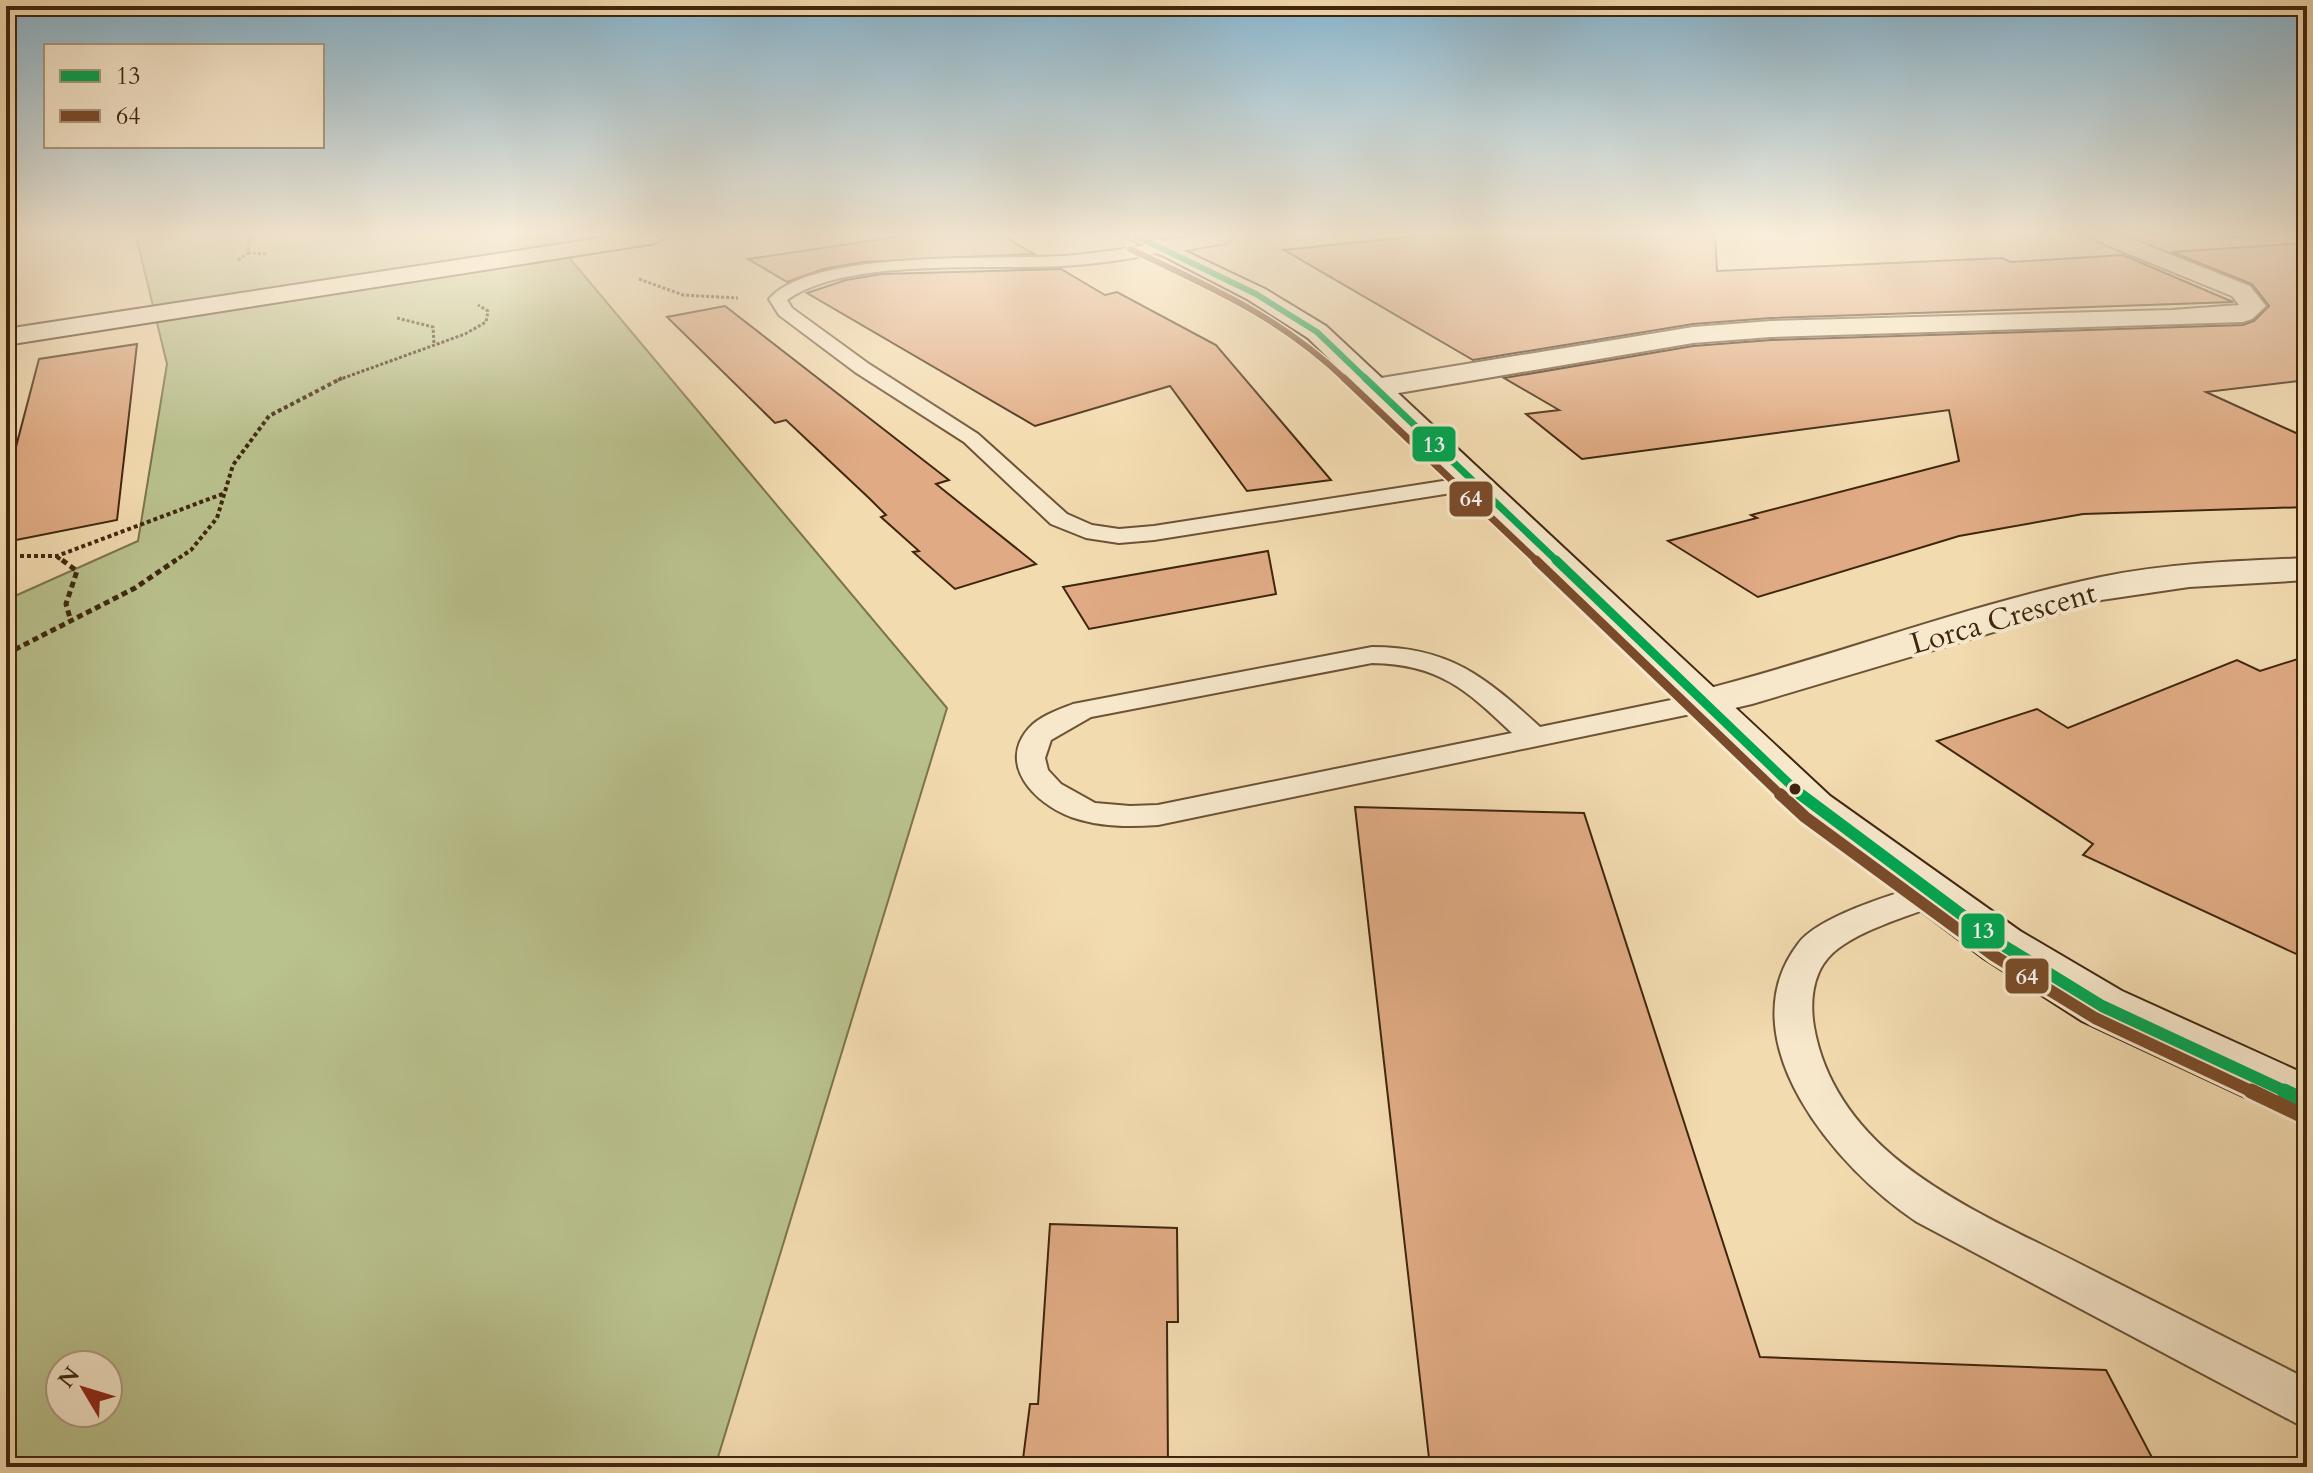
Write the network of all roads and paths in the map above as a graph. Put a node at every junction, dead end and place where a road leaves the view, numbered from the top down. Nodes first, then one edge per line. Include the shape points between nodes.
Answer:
1 (94, 305) edge
2 (214, 305) edge
3 (477, 305) dead end
4 (781, 305) edge
5 (1274, 305) edge
6 (2252, 305) edge
7 (6, 318) edge
8 (6, 337) edge
9 (1375, 388) junction
10 (1475, 483) junction
11 (226, 493) junction
12 (6, 556) edge
13 (57, 556) junction
14 (2307, 569) edge
15 (70, 618) junction
16 (6, 654) edge
17 (1705, 702) junction
18 (1535, 738) junction
19 (1930, 895) junction
20 (2307, 1102) edge
21 (2307, 1405) edge

1 - 7 street
2 - 8 street
3 - 11 path via 488,311 486,322 465,334 341,378 269,416 233,465
4 - 10 lane via 862,368 981,446 1050,512 1086,531 1119,536 1154,533
5 - 9 street via 1317,332
6 - 9 street via 2243,314 2172,318 1693,335
9 - 10 street
10 - 17 street
11 - 13 path
11 - 15 path via 217,518 191,550 135,588
12 - 13 path
13 - 15 path via 77,571 66,604
14 - 17 street, Lorca Crescent via 2213,572 2071,595 1769,688
15 - 16 path
17 - 18 lane
17 - 19 street via 1813,806
18 - 18 lane via 1449,665 1397,653 1083,710 1038,736 1030,757 1036,779 1054,797 1118,817 1158,815
19 - 20 street via 2102,1006
19 - 21 lane via 1812,949 1797,975 1797,1040 1810,1081 1833,1118 1867,1159 1924,1205

